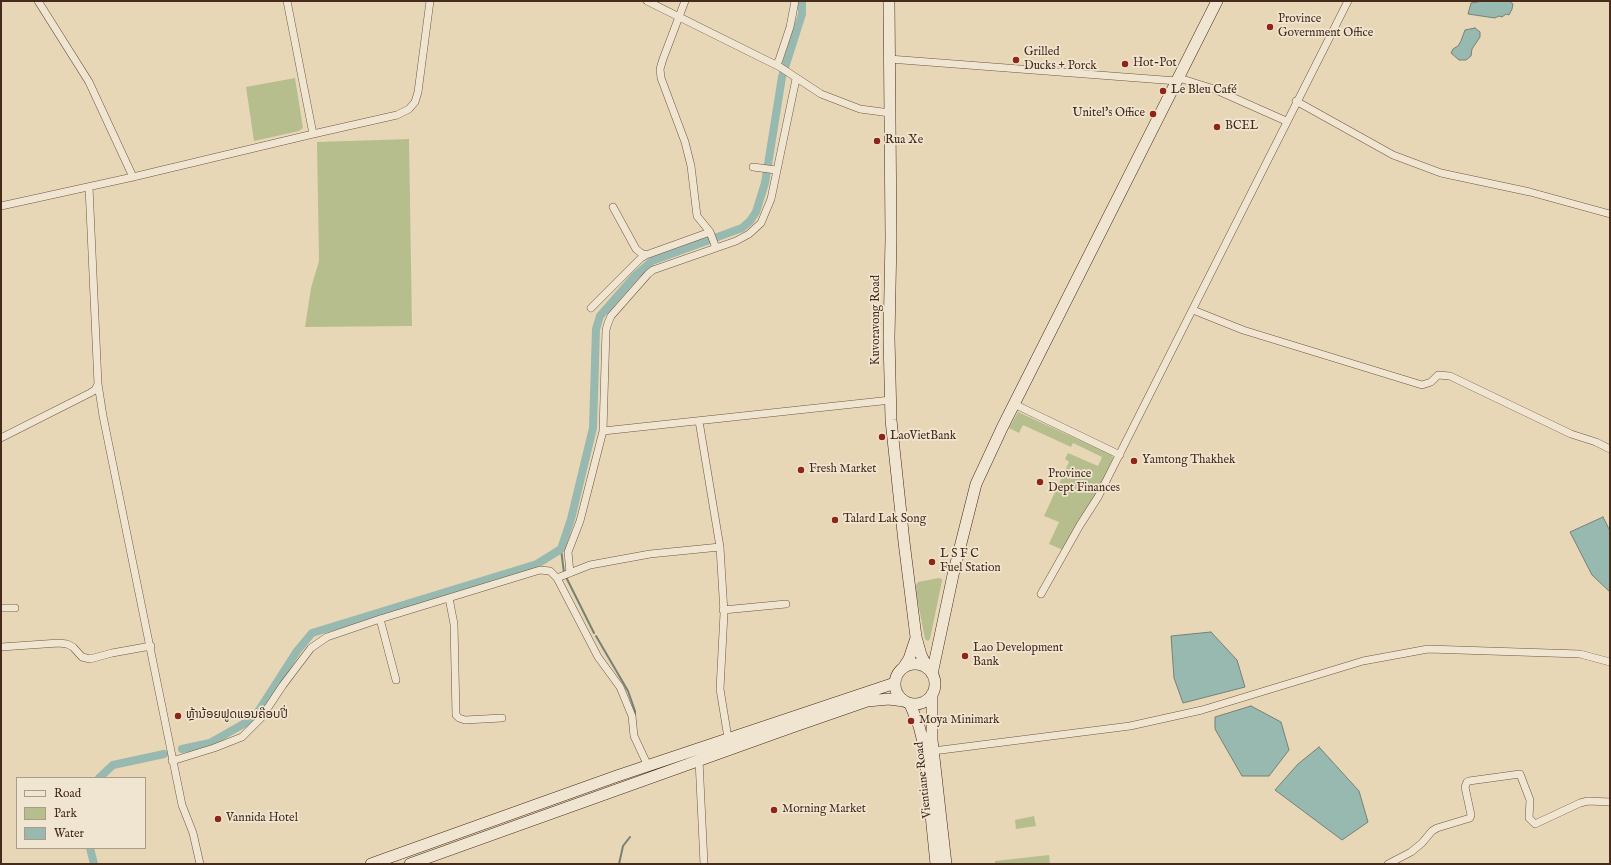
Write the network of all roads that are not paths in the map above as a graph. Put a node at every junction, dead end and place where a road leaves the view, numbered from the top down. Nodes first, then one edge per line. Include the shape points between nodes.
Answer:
1 (38, 1) edge
2 (287, 1) edge
3 (430, 1) edge
4 (647, 1) edge
5 (685, 1) edge
6 (795, 1) edge
7 (889, 1) edge
8 (1217, 1) edge
9 (1348, 1) edge
10 (678, 17) junction
11 (889, 59) junction
12 (778, 66) junction
13 (796, 79) junction
14 (1178, 79) junction
15 (1296, 101) junction
16 (890, 113) junction
17 (1286, 121) junction
18 (313, 134) junction
19 (753, 167) dead end
20 (776, 170) junction
21 (133, 177) junction
22 (89, 187) junction
23 (1, 206) edge
24 (613, 207) dead end
25 (1610, 214) edge
26 (710, 232) junction
27 (716, 248) junction
28 (646, 255) junction
29 (591, 308) dead end
30 (1192, 310) junction
31 (98, 384) junction
32 (891, 400) junction
33 (1014, 404) junction
34 (699, 421) junction
35 (603, 431) junction
36 (1, 438) edge
37 (1610, 449) edge
38 (1120, 455) junction
39 (720, 547) junction
40 (570, 573) junction
41 (556, 578) junction
42 (1041, 594) dead end
43 (449, 598) junction
44 (786, 604) dead end
45 (1, 608) edge
46 (15, 608) dead end
47 (723, 610) junction
48 (380, 619) junction
49 (916, 637) junction
50 (151, 646) junction
51 (1, 647) edge
52 (1610, 662) edge
53 (903, 668) junction
54 (930, 672) junction
55 (396, 680) dead end
56 (895, 682) junction
57 (932, 694) junction
58 (907, 702) junction
59 (502, 718) dead end
60 (728, 738) junction
61 (933, 751) junction
62 (699, 760) junction
63 (172, 761) junction
64 (648, 766) junction
65 (1610, 802) edge
66 (200, 864) edge
67 (371, 864) edge
68 (410, 864) edge
69 (704, 864) edge
70 (936, 864) edge
71 (946, 864) edge
72 (1388, 864) edge

1 - 21 street via 89,82
2 - 18 street
3 - 18 street via 418,92 415,102 409,109 397,115
4 - 10 street
5 - 10 street
6 - 12 street
7 - 11 main road, Kuvoravong Road
8 - 14 main road
9 - 15 street
10 - 12 street
10 - 26 street via 662,59 661,78 685,142 691,166 697,216
11 - 14 street
11 - 16 main road, Kuvoravong Road
12 - 13 street
13 - 16 street via 821,94 847,105
13 - 20 street
14 - 17 street via 1214,89
14 - 33 main road
15 - 17 street
15 - 25 street via 1393,155 1441,173 1530,192
16 - 32 main road, Kuvoravong Road
17 - 30 street
18 - 21 street
19 - 20 street
20 - 27 street via 771,199 761,223 749,234
21 - 22 street
22 - 23 street
22 - 31 street
24 - 28 street via 636,249
26 - 27 street
26 - 28 street
27 - 35 street via 653,270 611,316 606,330
28 - 29 street
30 - 37 street via 1243,330 1422,385 1438,375 1450,376 1571,434
30 - 38 street
31 - 36 street via 90,393
31 - 50 street
32 - 34 street
32 - 49 main road, Kuvoravong Road via 891,420
33 - 38 street
33 - 54 main road via 976,484
34 - 35 street
34 - 39 street
35 - 40 street via 580,521 568,552
38 - 42 street
39 - 40 street via 650,554 590,565
39 - 47 street
40 - 41 street
41 - 43 street via 550,571 540,570
41 - 64 street via 598,656 620,687 632,716 634,736
43 - 48 street
43 - 59 street via 454,624 456,715 465,720
44 - 47 street
45 - 46 street
47 - 60 street via 720,689
48 - 55 street
48 - 63 street via 328,637 312,648 261,718 242,737
49 - 53 main road via 909,659
49 - 54 main road, Kuvoravong Road via 921,655
50 - 51 street via 90,659 67,644
50 - 63 street
52 - 61 street via 1580,654 1428,649 1363,661 1202,710 1130,726
53 - 54 main road via 913,664 923,666
53 - 56 main road
54 - 57 main road via 934,688
56 - 58 main road via 897,693
56 - 60 main road
57 - 58 main road via 923,702
57 - 61 main road, Vientiane Road
58 - 62 main road via 889,699 867,701
58 - 70 main road via 919,726 924,746
60 - 64 main road
61 - 71 main road, Vientiane Road
62 - 68 main road
62 - 69 street
63 - 66 street
64 - 67 main road
65 - 72 street via 1580,803 1536,824 1529,818 1530,800 1520,774 1469,781 1465,787 1472,815 1470,818 1432,831 1411,852

